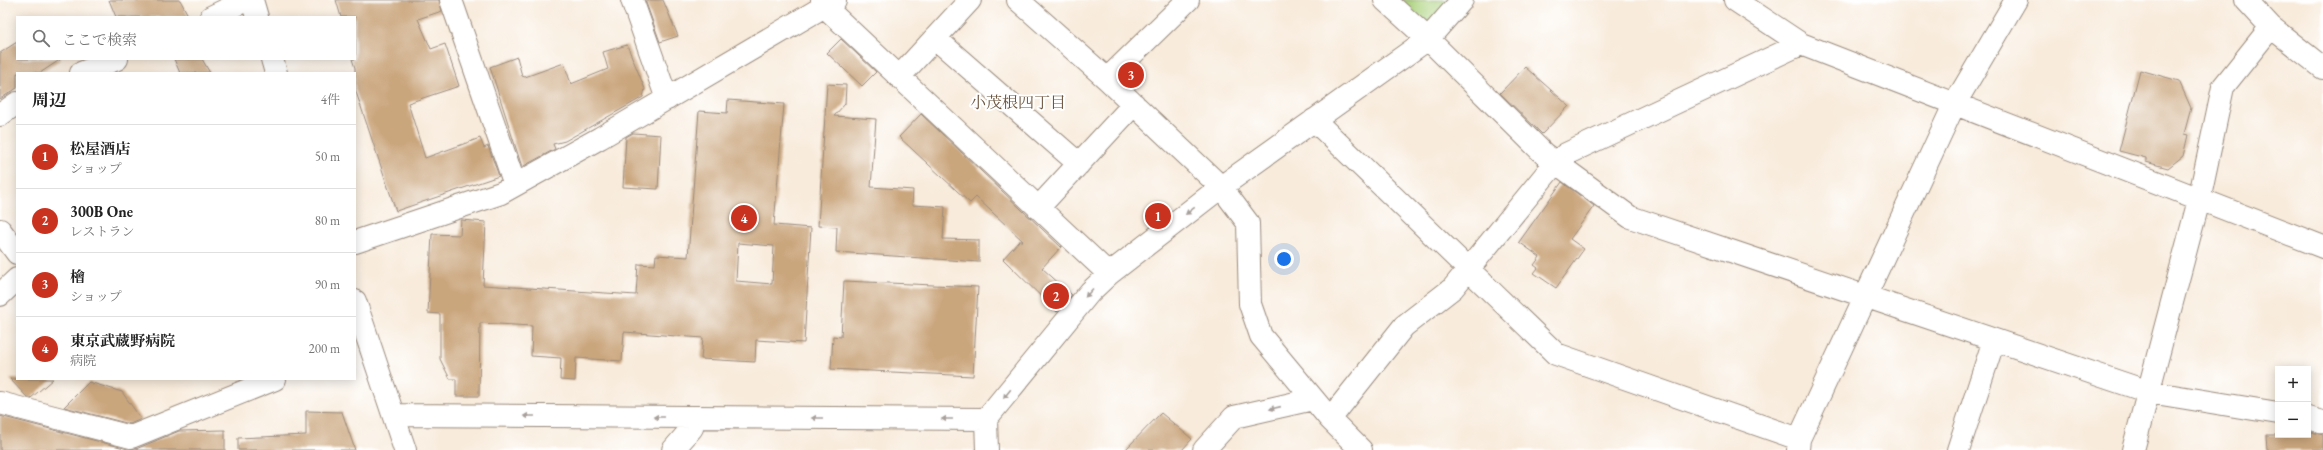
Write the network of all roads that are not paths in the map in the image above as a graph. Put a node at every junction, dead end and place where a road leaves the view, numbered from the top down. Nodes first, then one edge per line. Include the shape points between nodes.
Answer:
1 (246, 0) edge
2 (252, 0) edge
3 (451, 0) edge
4 (632, 0) edge
5 (970, 0) edge
6 (1018, 0) edge
7 (1188, 0) edge
8 (1385, 0) edge
9 (1462, 0) edge
10 (1735, 0) edge
11 (2016, 0) edge
12 (2246, 0) edge
13 (827, 2) edge
14 (213, 16) edge
15 (258, 16) edge
16 (2272, 27) junction
17 (935, 38) junction
18 (1428, 39) junction
19 (1801, 44) junction
20 (114, 60) edge
21 (272, 60) edge
22 (2323, 68) edge
23 (83, 72) edge
24 (276, 72) edge
25 (899, 77) junction
26 (1108, 79) junction
27 (667, 99) junction
28 (16, 104) edge
29 (1134, 104) junction
30 (1954, 105) junction
31 (0, 115) edge
32 (1314, 120) junction
33 (1555, 162) junction
34 (1079, 164) junction
35 (515, 185) junction
36 (1220, 187) junction
37 (2199, 200) junction
38 (1038, 208) junction
39 (0, 230) edge
40 (356, 242) edge
41 (2323, 247) edge
42 (16, 252) edge
43 (1469, 270) junction
44 (1108, 274) junction
45 (16, 280) edge
46 (0, 295) edge
47 (1866, 297) junction
48 (356, 308) edge
49 (1994, 340) junction
50 (362, 344) edge
51 (269, 380) edge
52 (2149, 392) junction
53 (1313, 399) junction
54 (0, 403) edge
55 (2275, 413) edge
56 (394, 415) junction
57 (692, 417) junction
58 (986, 419) junction
59 (1330, 419) junction
60 (2311, 419) edge
61 (2323, 422) edge
62 (122, 443) edge
63 (1799, 445) edge
64 (406, 450) edge
65 (673, 450) edge
66 (987, 450) edge
67 (1204, 450) edge
68 (1361, 450) edge
69 (1958, 450) edge
70 (2133, 450) edge

1 - 14 street
2 - 15 street
3 - 35 street
4 - 27 street
5 - 17 street
6 - 26 street
7 - 26 street
8 - 18 street
9 - 18 street
10 - 19 street
11 - 30 street
12 - 16 street
13 - 25 street
13 - 27 street
16 - 22 street
16 - 37 street via 2223,88
17 - 25 street
17 - 34 street
18 - 32 street
18 - 33 street
19 - 30 street
19 - 33 street via 1566,154
20 - 23 street
21 - 24 street
25 - 38 street
26 - 29 street
27 - 35 street
28 - 31 street
29 - 34 street
29 - 36 street
30 - 37 street
30 - 47 street
32 - 36 street
32 - 43 street
33 - 43 street
33 - 47 street via 1630,217
34 - 38 street
35 - 40 street via 501,193
36 -> 44 street
36 - 53 street via 1248,223 1250,304 1261,336
37 - 41 street
37 - 52 street
38 - 44 street
39 - 42 street
43 - 59 street via 1453,288 1404,326
43 - 63 street via 1556,354
44 -> 58 street via 1090,292
45 - 46 street
47 - 49 street
47 - 63 street
48 - 50 street
49 - 52 street
49 - 69 street
50 - 56 street
51 - 62 street via 130,437
52 - 55 street
52 - 70 street
53 - 59 street
53 -> 67 street via 1234,417
54 - 62 street
57 -> 56 street
56 - 64 street
58 -> 57 street
57 - 65 street via 692,428
58 - 66 street
59 - 68 street
60 - 61 street

